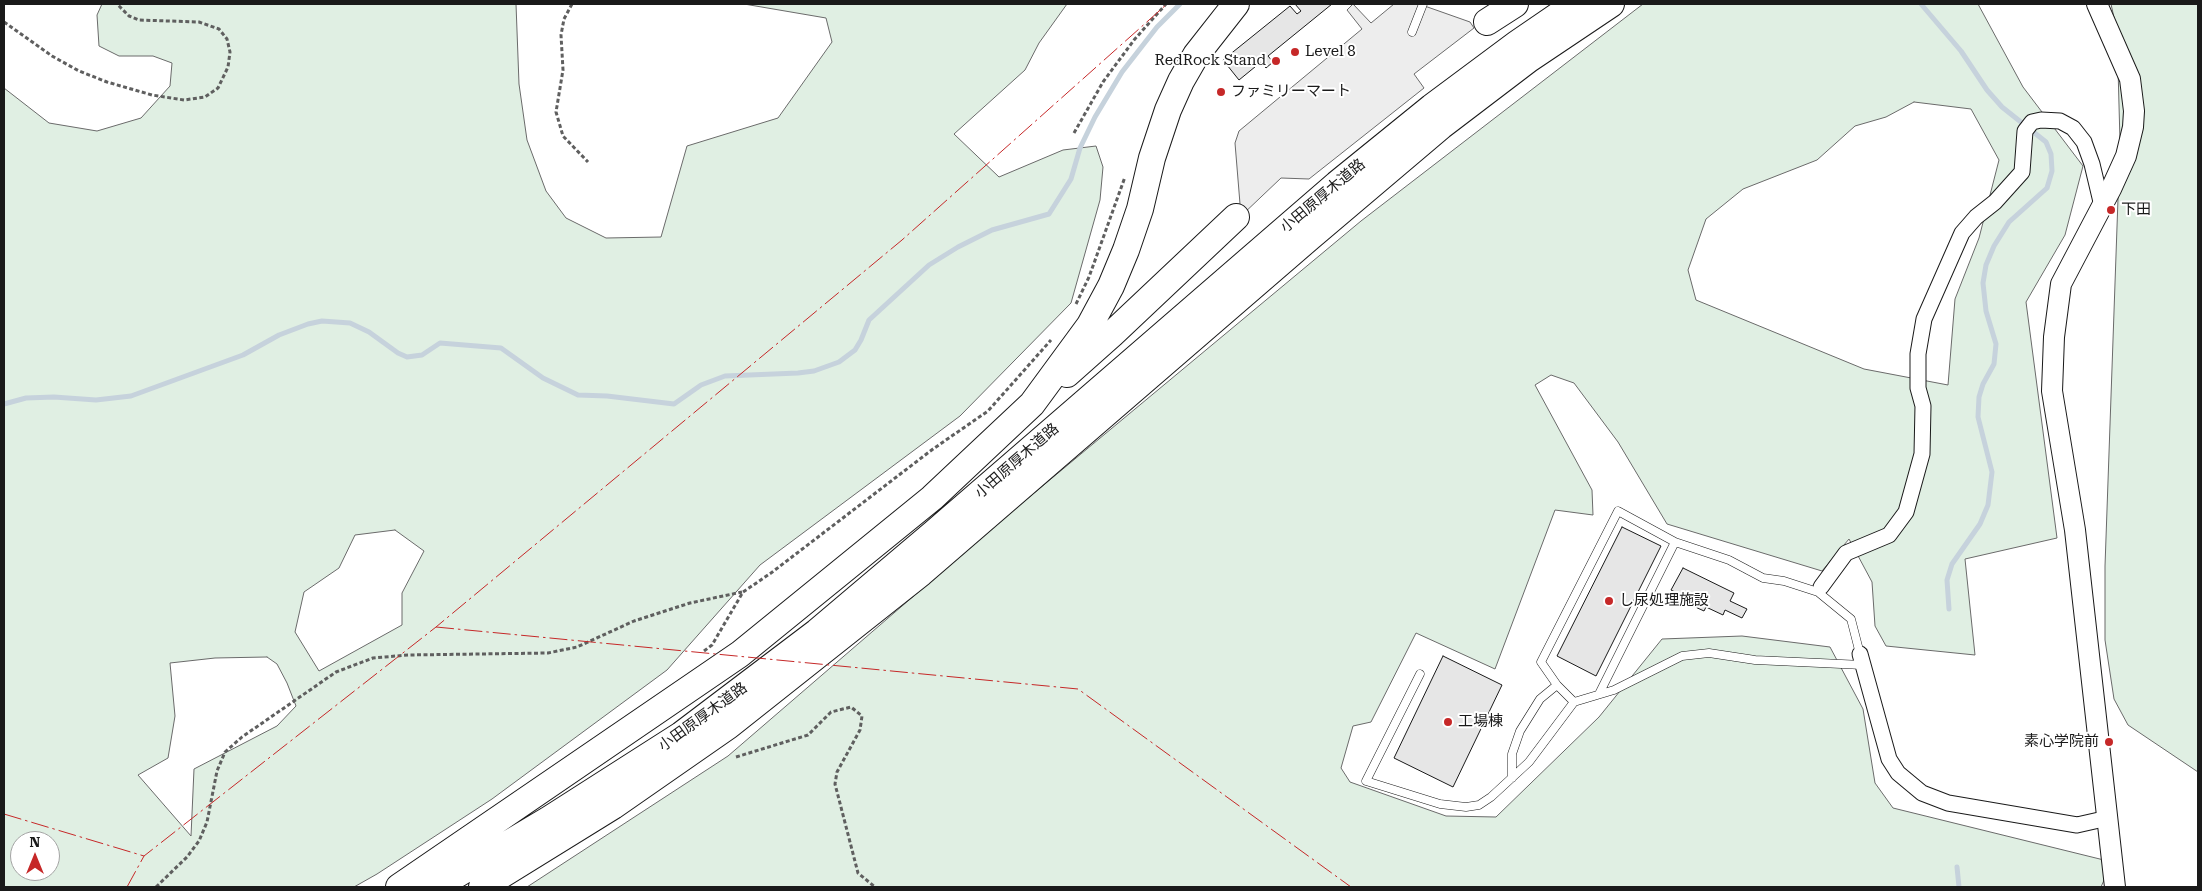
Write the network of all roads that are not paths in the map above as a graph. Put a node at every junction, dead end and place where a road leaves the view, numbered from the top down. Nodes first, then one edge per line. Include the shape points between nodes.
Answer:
1 (1236, 4) edge
2 (1423, 4) edge
3 (1515, 4) edge
4 (1575, 4) edge
5 (1611, 4) edge
6 (2097, 4) edge
7 (1487, 22) dead end
8 (1412, 32) dead end
9 (2102, 206) junction
10 (1236, 217) dead end
11 (1032, 404) junction
12 (1675, 542) junction
13 (1820, 589) junction
14 (1861, 660) junction
15 (1420, 674) dead end
16 (1557, 685) junction
17 (1599, 694) junction
18 (1574, 702) junction
19 (1512, 778) junction
20 (2108, 818) junction
21 (399, 887) edge
22 (436, 887) edge
23 (482, 887) edge
24 (2114, 887) edge

1 - 11 highway via 1196,55 1168,110 1138,216 1110,286 1090,325
2 - 8 lane
3 - 7 highway
4 - 22 highway, 小田原厚木道路 via 1432,107 1337,184 817,632 681,735
5 - 23 highway, 小田原厚木道路 via 1529,59 1441,126 921,573 736,720 613,806
6 - 9 street via 2130,79 2134,111 2126,156
9 - 13 street via 2084,142 2073,128 2060,121 2032,122 2025,130 2022,172 1996,202 1962,233 1924,319 1918,354 1922,454 1906,512 1889,535 1846,553
9 - 20 street via 2061,284 2054,337 2052,391 2075,530
10 - 11 highway
11 - 21 highway via 932,498 740,654
12 - 13 lane via 1729,560 1763,578
12 - 16 lane via 1618,510 1541,662
12 - 17 lane
13 - 14 lane via 1851,619
14 - 17 lane via 1755,660 1708,653 1682,656 1614,690
14 - 20 street via 1889,759 1898,773 1922,793 1948,803 2077,825
15 - 19 lane via 1366,781 1440,804 1466,807 1479,805
16 - 18 lane
16 - 19 lane via 1540,699 1520,731 1512,754
17 - 18 lane
18 - 19 lane via 1529,762
20 - 24 street

